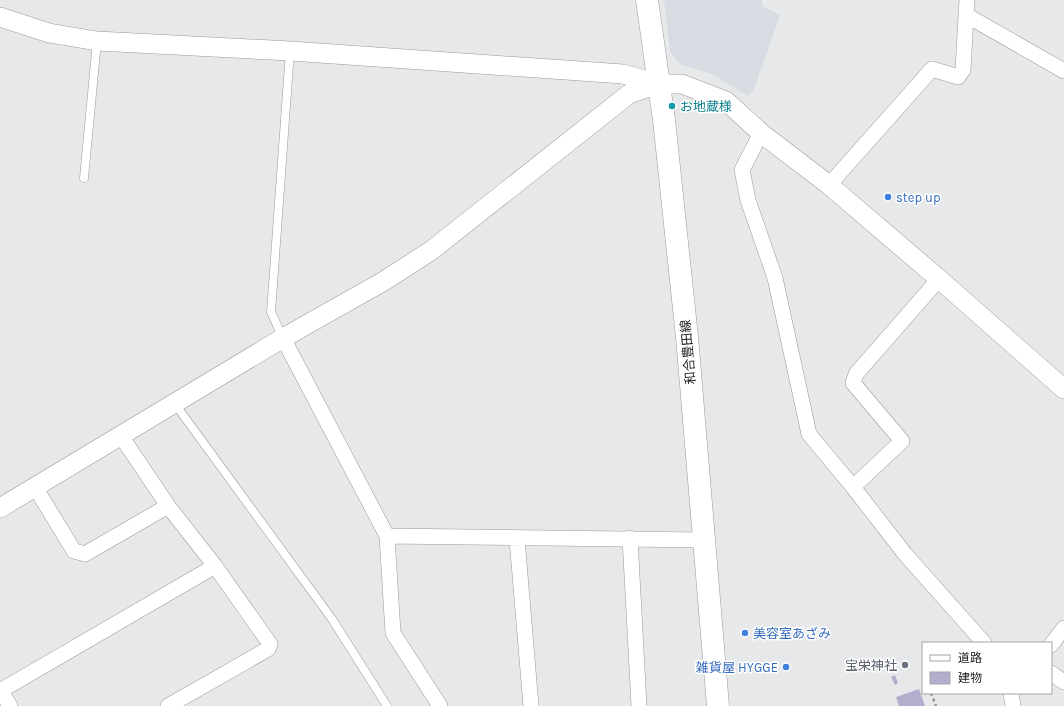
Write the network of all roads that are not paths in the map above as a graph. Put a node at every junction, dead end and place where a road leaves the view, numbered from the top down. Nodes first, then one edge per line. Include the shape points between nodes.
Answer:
1 (646, 0) edge
2 (966, 4) edge
3 (0, 17) edge
4 (97, 41) junction
5 (290, 51) junction
6 (1064, 71) edge
7 (658, 84) junction
8 (761, 133) junction
9 (84, 178) dead end
10 (829, 185) junction
11 (939, 279) junction
12 (283, 338) junction
13 (1064, 389) edge
14 (175, 404) junction
15 (121, 436) junction
16 (36, 487) junction
17 (853, 487) junction
18 (168, 506) junction
19 (0, 508) edge
20 (387, 536) junction
21 (630, 538) junction
22 (517, 539) junction
23 (703, 540) junction
24 (216, 566) junction
25 (1064, 628) edge
26 (983, 642) edge
27 (1052, 644) edge
28 (1052, 674) edge
29 (1064, 682) edge
30 (0, 690) edge
31 (10, 706) edge
32 (168, 706) edge
33 (387, 706) edge
34 (440, 706) edge
35 (531, 706) edge
36 (639, 706) edge
37 (718, 706) edge

1 - 7 main road, 和合豊田線
2 - 6 street
2 - 10 street via 963,70 958,77 932,68
3 - 4 street via 49,34
4 - 5 street
4 - 9 lane
5 - 7 street via 623,74
5 - 12 lane via 271,312
7 - 8 street via 682,84 726,101
7 - 12 street via 629,94 432,250 384,281
7 - 23 main road, 和合豊田線 via 687,337
8 - 10 street
8 - 17 street via 742,170 748,200 774,278 803,412 809,434
10 - 11 street
11 - 13 street
11 - 17 street via 856,374 853,384 902,441
12 - 14 street
12 - 20 street
14 - 15 street
14 - 33 lane via 332,619
15 - 16 street
15 - 18 street
16 - 18 street via 74,551 85,554
16 - 19 street
17 - 26 street via 905,554
18 - 24 street
20 - 22 street
20 - 34 street via 393,633
21 - 22 street
21 - 23 street
21 - 36 street
22 - 35 street
23 - 37 main road, 和合豊田線
24 - 30 street
24 - 32 street via 270,644 268,649
25 - 27 street
28 - 29 street
30 - 31 street

